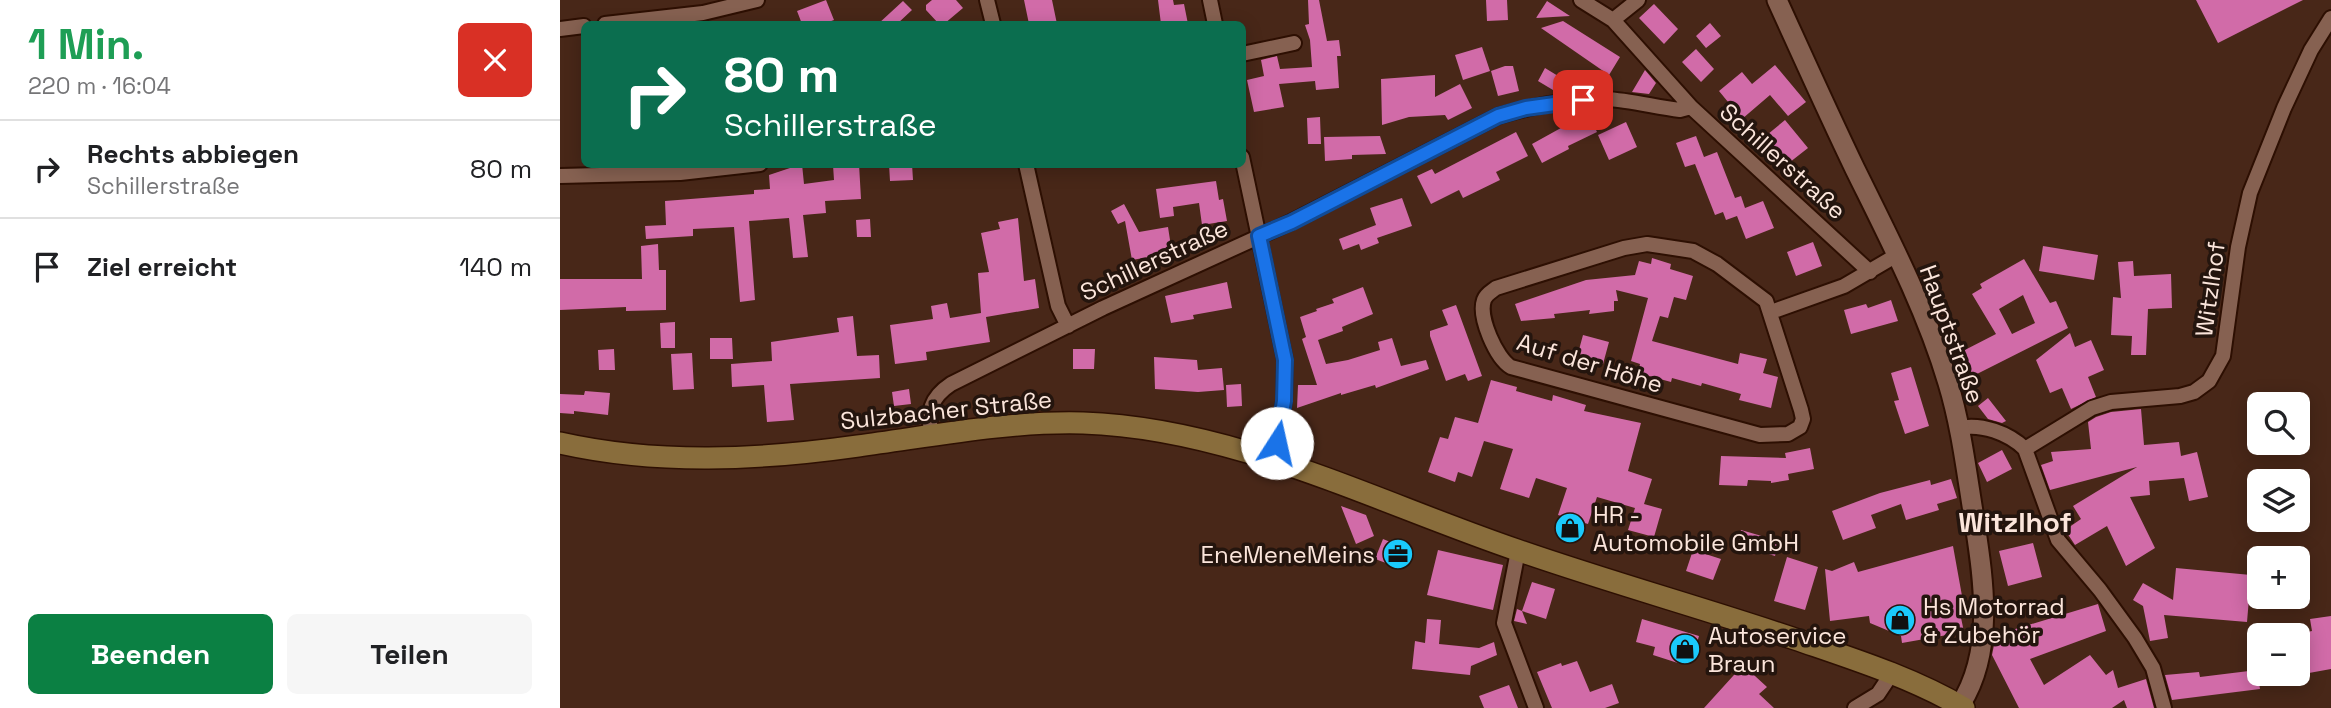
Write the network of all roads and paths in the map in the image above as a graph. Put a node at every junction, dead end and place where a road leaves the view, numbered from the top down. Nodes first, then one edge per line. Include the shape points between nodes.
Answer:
1 (757, 0) edge
2 (987, 0) edge
3 (1210, 0) edge
4 (1581, 0) edge
5 (1638, 0) edge
6 (1777, 0) edge
7 (2331, 18) edge
8 (1613, 20) junction
9 (632, 21) edge
10 (992, 21) edge
11 (1215, 21) edge
12 (581, 26) edge
13 (560, 29) edge
14 (1294, 43) dead end
15 (1246, 53) edge
16 (1691, 107) junction
17 (724, 168) edge
18 (1027, 168) edge
19 (1244, 168) edge
20 (560, 176) edge
21 (1259, 236) junction
22 (1897, 255) junction
23 (1870, 272) junction
24 (1771, 312) junction
25 (1068, 326) junction
26 (1959, 428) junction
27 (931, 435) junction
28 (560, 443) edge
29 (2025, 449) junction
30 (1273, 461) junction
31 (1518, 551) junction
32 (1892, 673) junction
33 (1962, 707) edge
34 (1536, 708) edge
35 (1855, 708) edge
36 (2164, 708) edge

1 - 9 street via 703,13
2 - 10 street
3 - 11 street
4 - 8 street
5 - 8 street
6 - 22 street, Hauptstraße
7 - 29 street, Witzlhof via 2311,50 2250,192 2224,356 2209,381 2180,396 2092,408
8 - 16 street
12 - 13 street
14 - 15 street
16 - 21 street, Schillerstraße via 1680,110 1583,100 1498,116
16 - 23 street, Schillerstraße
17 - 20 street
18 - 25 street via 1058,306
19 - 21 street
21 - 25 street, Schillerstraße
21 - 30 street via 1285,360 1284,401
22 - 23 street
22 - 26 street, Hauptstraße via 1948,383
23 - 24 street
24 - 24 street, Auf der Höhe via 1766,301 1717,264 1693,251 1647,244 1496,288 1483,305 1497,352 1511,367 1775,436 1800,427 1803,419
25 - 27 street, Schillerstraße via 939,392 930,406
26 - 29 street via 1997,432 2016,439
26 - 33 street, Hauptstraße via 1983,574 1982,644
27 - 28 main road, Sulzbacher Straße via 853,447 708,459 616,454
27 - 30 main road, Sulzbacher Straße via 1028,424 1129,426
29 - 36 street via 2058,540 2135,638 2153,668
30 - 31 main road, Sulzbacher Straße
31 - 32 main road, Sulzbacher Straße
31 - 34 street via 1504,623
32 - 33 main road, Sulzbacher Straße
32 - 35 street via 1878,694

